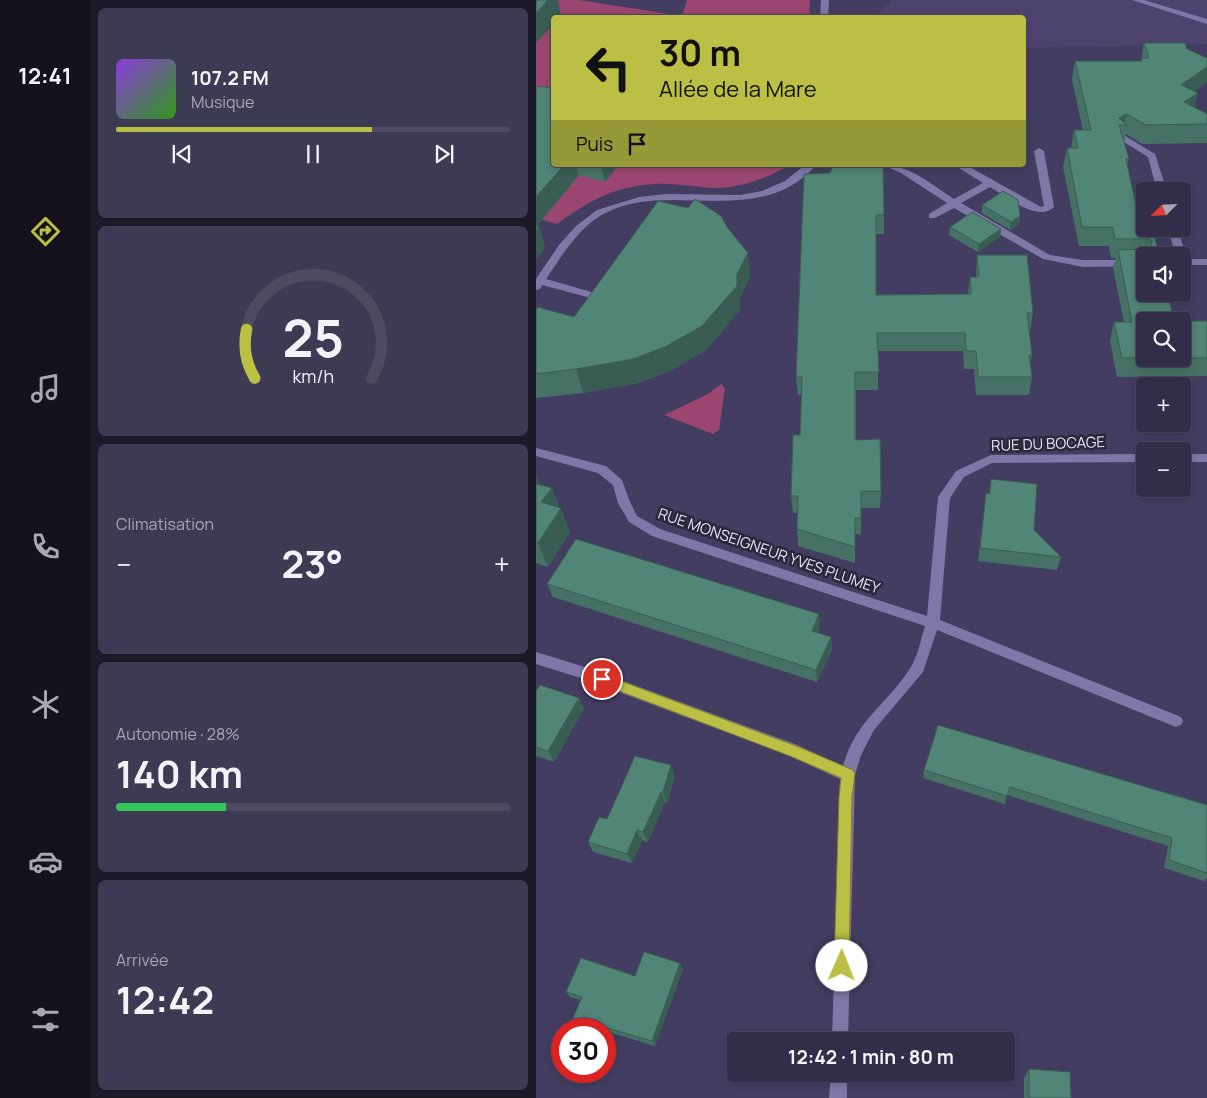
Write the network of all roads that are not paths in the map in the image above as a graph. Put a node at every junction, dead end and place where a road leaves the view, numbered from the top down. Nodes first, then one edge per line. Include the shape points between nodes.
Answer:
1 (825, 0) edge
2 (1136, 0) edge
3 (824, 15) edge
4 (1207, 22) edge
5 (1122, 137) edge
6 (1039, 151) dead end
7 (809, 167) edge
8 (893, 167) edge
9 (962, 167) edge
10 (1159, 182) edge
11 (990, 183) junction
12 (955, 204) junction
13 (932, 216) dead end
14 (1191, 261) edge
15 (1207, 262) edge
16 (1136, 263) edge
17 (1191, 271) edge
18 (1193, 274) dead end
19 (538, 284) edge
20 (591, 295) edge
21 (536, 452) edge
22 (1136, 458) edge
23 (1191, 458) edge
24 (1207, 458) edge
25 (933, 624) junction
26 (536, 658) edge
27 (1176, 721) dead end
28 (848, 774) junction
29 (840, 1032) edge
30 (839, 1082) edge
31 (838, 1098) edge

1 - 3 street
2 - 4 street
5 - 10 street via 1152,156
6 - 11 street via 1049,207 1035,209
7 - 19 street via 789,184 774,191 722,200 654,197 625,202 596,214 577,231
8 - 12 street
9 - 11 street
11 - 12 street
12 - 13 street
12 - 16 street via 1033,250 1061,261
14 - 15 street
17 - 18 street
19 - 20 street
21 - 25 street, RUE MONSEIGNEUR YVES PLUMEY via 602,469 618,483 632,519 656,533
22 - 25 street, RUE DU BOCAGE via 991,459 960,474 944,497
23 - 24 street
25 - 27 street
25 - 28 street, RUE DU BOCAGE via 918,668 869,726 854,753
26 - 28 street via 585,672
28 - 29 street, RUE DU BOCAGE
30 - 31 street

